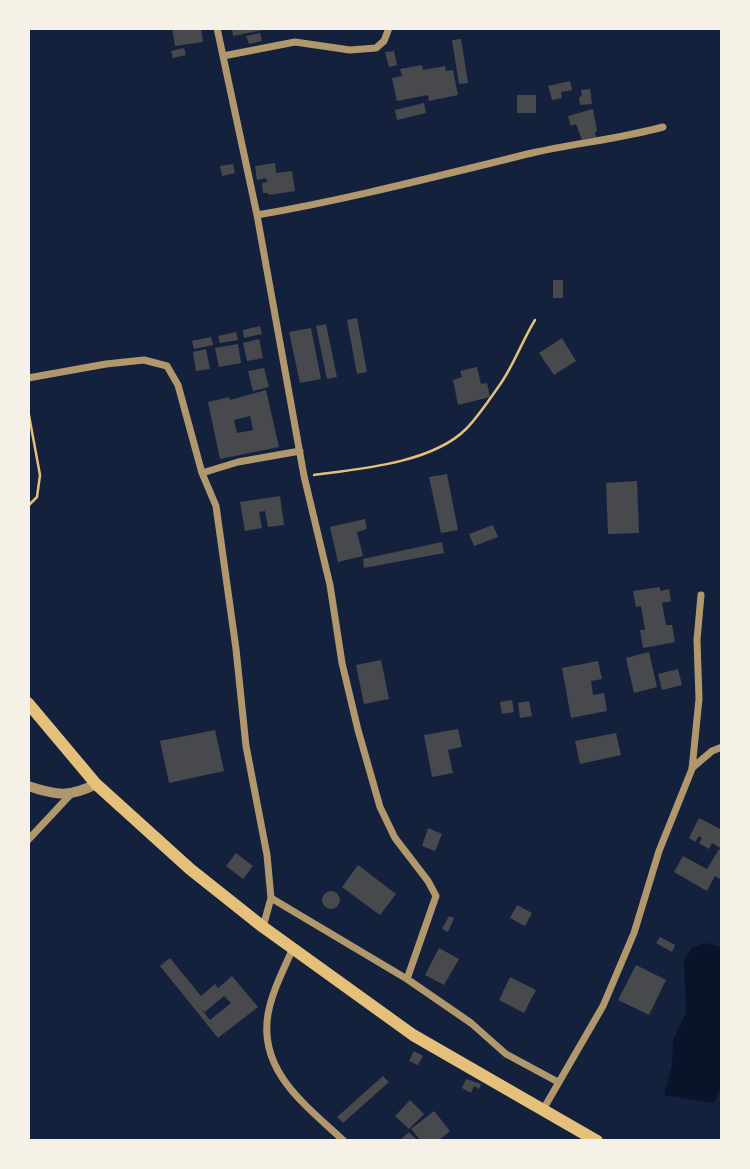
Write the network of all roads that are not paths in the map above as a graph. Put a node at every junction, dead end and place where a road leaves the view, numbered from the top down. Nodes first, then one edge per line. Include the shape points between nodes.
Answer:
1 (217, 28) edge
2 (390, 28) edge
3 (223, 56) junction
4 (663, 127) dead end
5 (257, 215) junction
6 (28, 378) edge
7 (300, 451) junction
8 (202, 473) junction
9 (701, 595) dead end
10 (28, 703) edge
11 (722, 747) edge
12 (692, 769) junction
13 (96, 784) junction
14 (28, 786) edge
15 (71, 794) junction
16 (28, 840) edge
17 (271, 898) junction
18 (263, 927) junction
19 (293, 948) junction
20 (407, 979) junction
21 (558, 1082) junction
22 (544, 1108) junction
23 (344, 1141) edge
24 (597, 1141) edge

1 - 3 street
2 - 3 street via 376,48 350,50 295,42
3 - 5 street
4 - 5 street
5 - 7 street
6 - 8 street via 144,360 167,366 178,385
7 - 8 street
7 - 20 street via 345,676 380,807 395,838 436,896
8 - 17 street via 216,506 246,746
9 - 12 street via 699,709
10 - 13 main road
11 - 12 street
12 - 21 street via 603,1006
13 - 15 street
13 - 18 main road
14 - 15 street
15 - 16 street
17 - 18 street
17 - 20 street
18 - 19 main road
19 - 22 main road via 413,1035
19 - 23 street via 274,992 266,1040 295,1097
20 - 21 street via 471,1023 506,1054
21 - 22 street
22 - 24 main road

